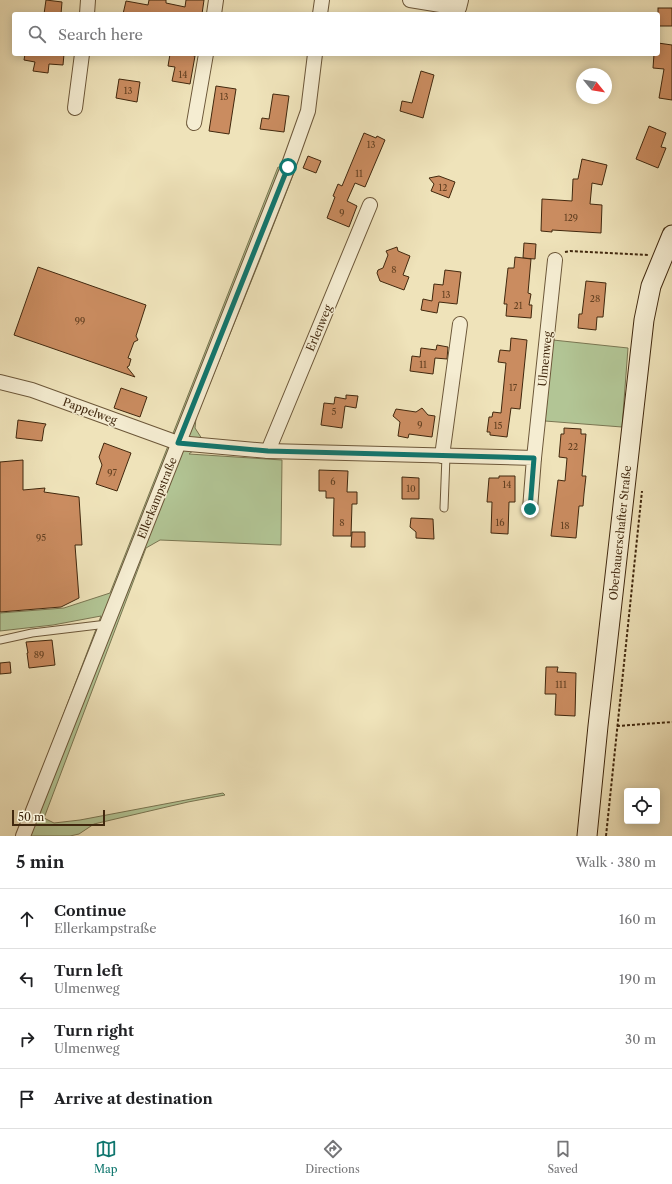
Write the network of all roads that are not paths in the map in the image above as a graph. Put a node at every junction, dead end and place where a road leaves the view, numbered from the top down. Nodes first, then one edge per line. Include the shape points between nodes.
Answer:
1 (88, 0) edge
2 (216, 0) edge
3 (322, 0) edge
4 (410, 0) edge
5 (461, 0) edge
6 (87, 12) edge
7 (214, 12) edge
8 (320, 12) edge
9 (82, 56) edge
10 (206, 56) edge
11 (315, 56) edge
12 (75, 108) dead end
13 (194, 123) dead end
14 (370, 205) dead end
15 (672, 235) edge
16 (555, 260) road end
17 (460, 324) dead end
18 (0, 382) edge
19 (178, 443) junction
20 (268, 451) junction
21 (444, 456) junction
22 (534, 458) junction
23 (444, 508) dead end
24 (530, 509) dead end
25 (107, 624) junction
26 (0, 640) edge
27 (25, 832) edge
28 (12, 836) edge
29 (587, 836) edge

1 - 6 street
2 - 7 street
3 - 8 street
4 - 5 street via 458,8
9 - 12 street
10 - 13 street
11 - 19 street, Ellerkampstraße via 308,112
14 - 20 street, Erlenweg
15 - 29 main road, Oberbauerschafter Straße via 652,286 644,320
16 - 22 street, Ulmenweg
17 - 21 street
18 - 19 street, Pappelweg via 32,390
19 - 20 street
19 - 25 street, Ellerkampstraße
20 - 21 street
21 - 22 street
21 - 23 lane
22 - 24 street, Ulmenweg
25 - 26 lane via 32,633
25 - 27 street, Ellerkampstraße
27 - 28 street, Ellerkampstraße

